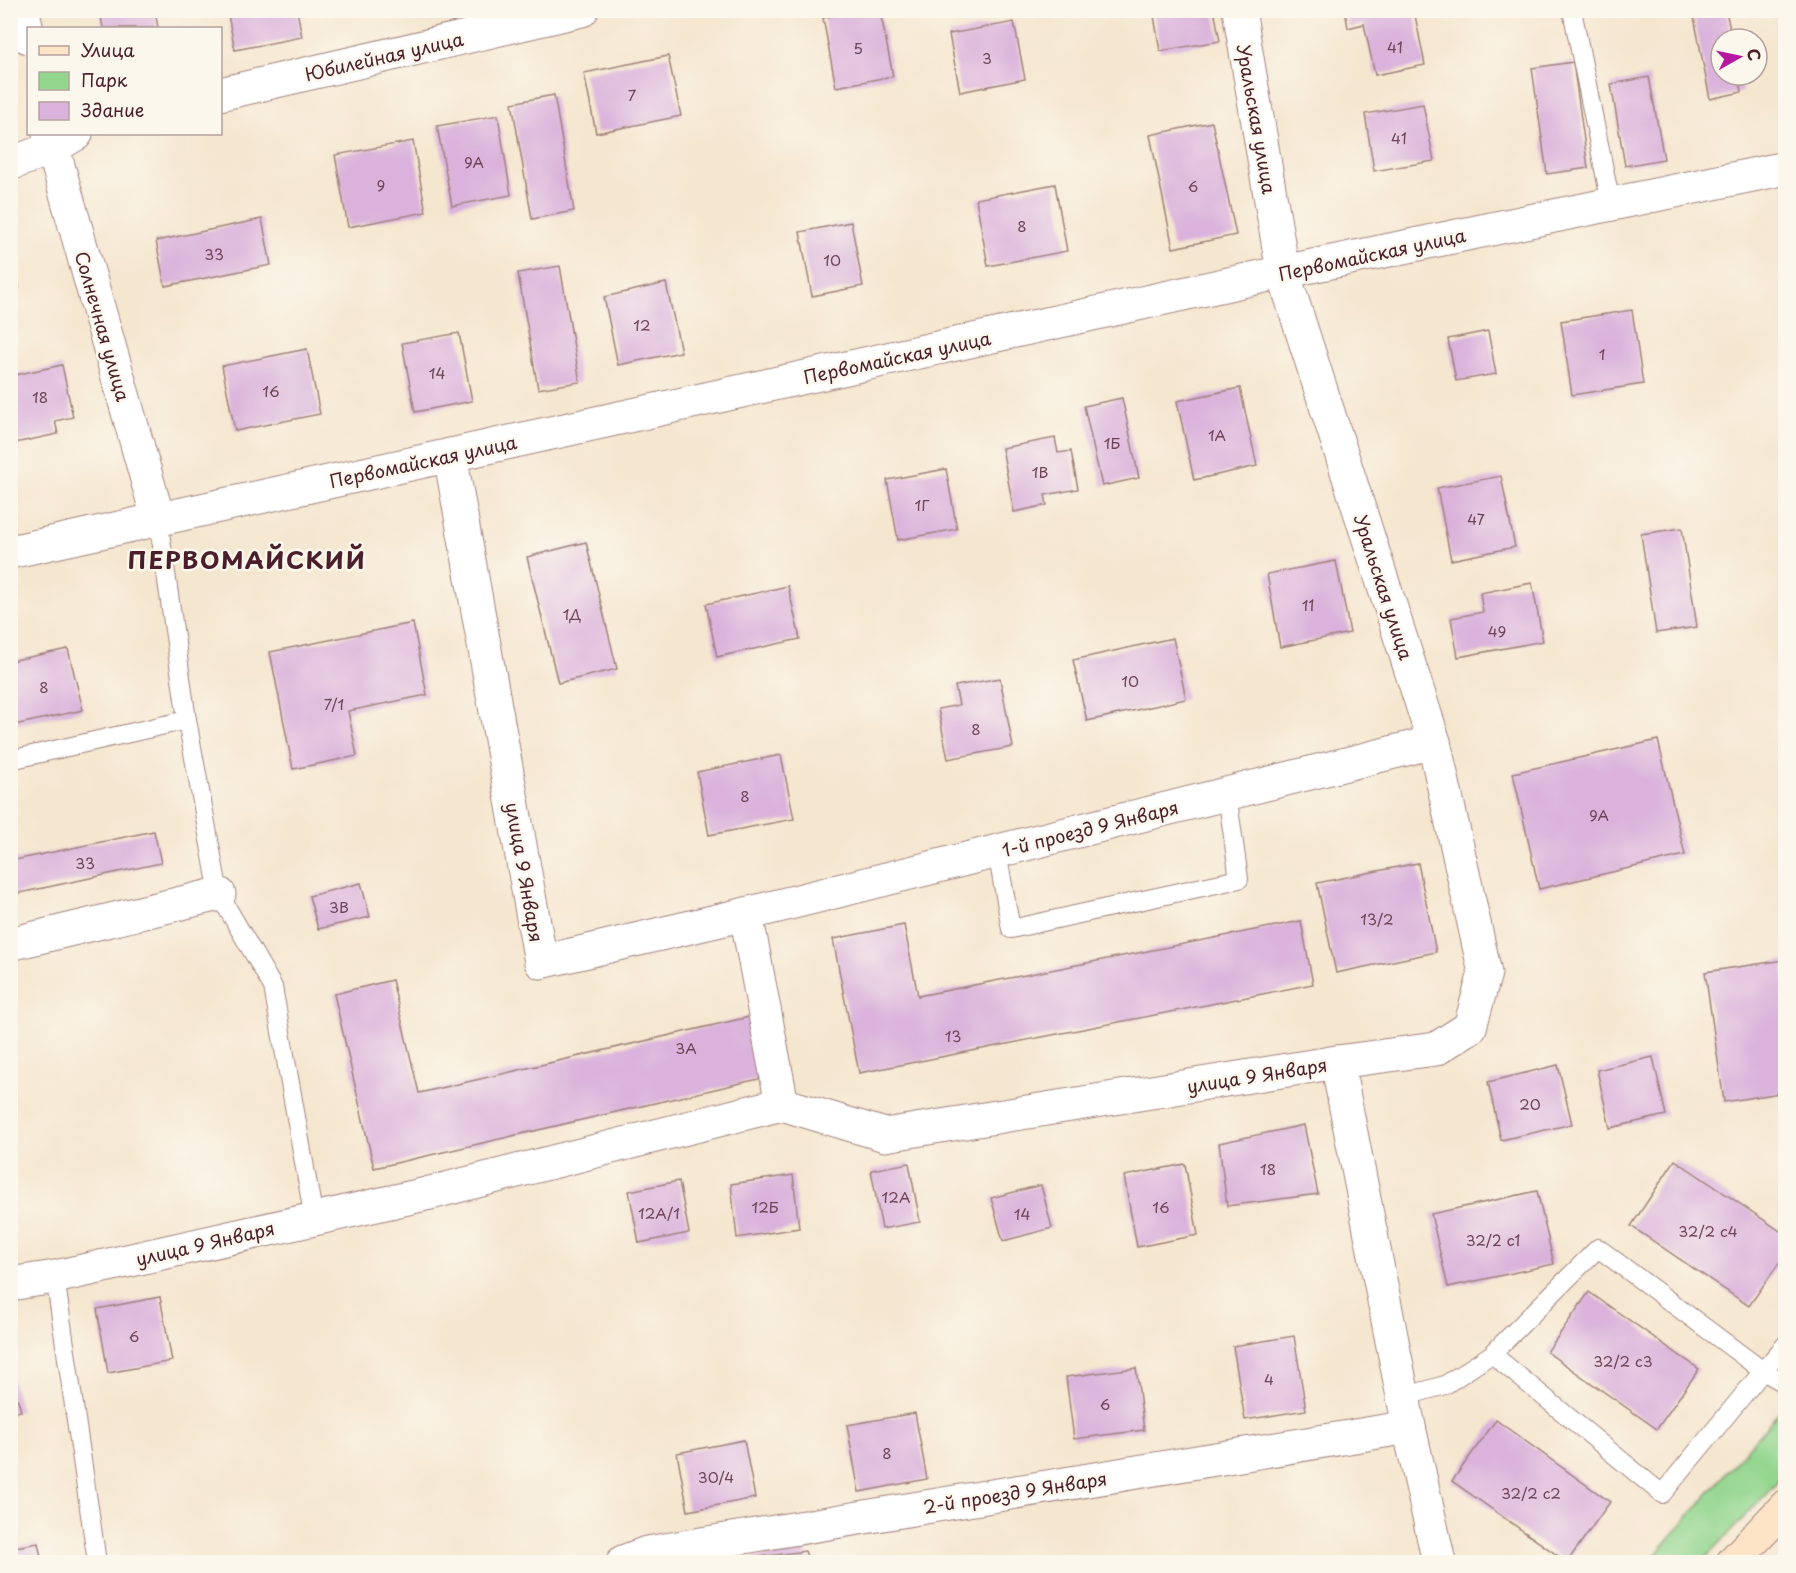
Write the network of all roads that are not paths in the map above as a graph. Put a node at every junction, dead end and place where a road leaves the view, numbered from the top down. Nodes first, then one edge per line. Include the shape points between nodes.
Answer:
1 (23, 10) edge
2 (582, 10) edge
3 (1239, 10) edge
4 (1572, 10) edge
5 (27, 32) edge
6 (222, 94) edge
7 (59, 138) edge
8 (10, 164) edge
9 (1785, 168) edge
10 (1611, 204) junction
11 (1283, 272) junction
12 (450, 455) junction
13 (158, 518) junction
14 (10, 552) edge
15 (187, 720) junction
16 (1434, 742) junction
17 (10, 760) edge
18 (1227, 794) junction
19 (997, 852) junction
20 (219, 894) junction
21 (746, 914) junction
22 (10, 944) edge
23 (1337, 1062) junction
24 (783, 1104) junction
25 (314, 1219) junction
26 (55, 1277) junction
27 (10, 1284) edge
28 (1785, 1344) edge
29 (1491, 1354) junction
30 (1763, 1371) junction
31 (1785, 1384) edge
32 (1406, 1412) junction
33 (1785, 1506) edge
34 (97, 1563) edge
35 (623, 1563) edge
36 (1439, 1563) edge
37 (1733, 1563) edge

1 - 5 street
2 - 6 street, Юбилейная улица
3 - 11 street, Уральская улица
4 - 10 lane
7 - 8 street
7 - 13 street, Солнечная улица
9 - 10 street, Первомайская улица
10 - 11 street, Первомайская улица
11 - 12 street, Первомайская улица
11 - 16 street, Уральская улица
12 - 13 street, Первомайская улица
12 - 21 street, улица 9 Января via 541,962
13 - 14 street, Первомайская улица
13 - 15 lane
15 - 17 lane
15 - 20 lane
16 - 18 street, 1-й проезд 9 Января
16 - 23 street, Уральская улица via 1485,973 1470,1027 1436,1049
18 - 19 street, 1-й проезд 9 Января
18 - 19 lane via 1239,879 1011,929
19 - 21 street, 1-й проезд 9 Января
20 - 22 street
20 - 25 lane via 273,987
21 - 24 street
23 - 24 street, улица 9 Января via 885,1135
23 - 32 street, улица 9 Января
24 - 25 street, улица 9 Января
25 - 26 street, улица 9 Января
26 - 27 street, улица 9 Января
26 - 34 lane
28 - 30 lane
29 - 30 lane via 1598,1248
29 - 30 lane via 1662,1494
29 - 32 lane
30 - 31 lane
32 - 35 street, 2-й проезд 9 Января via 647,1553
32 - 36 street, улица 9 Января
33 - 37 main road

